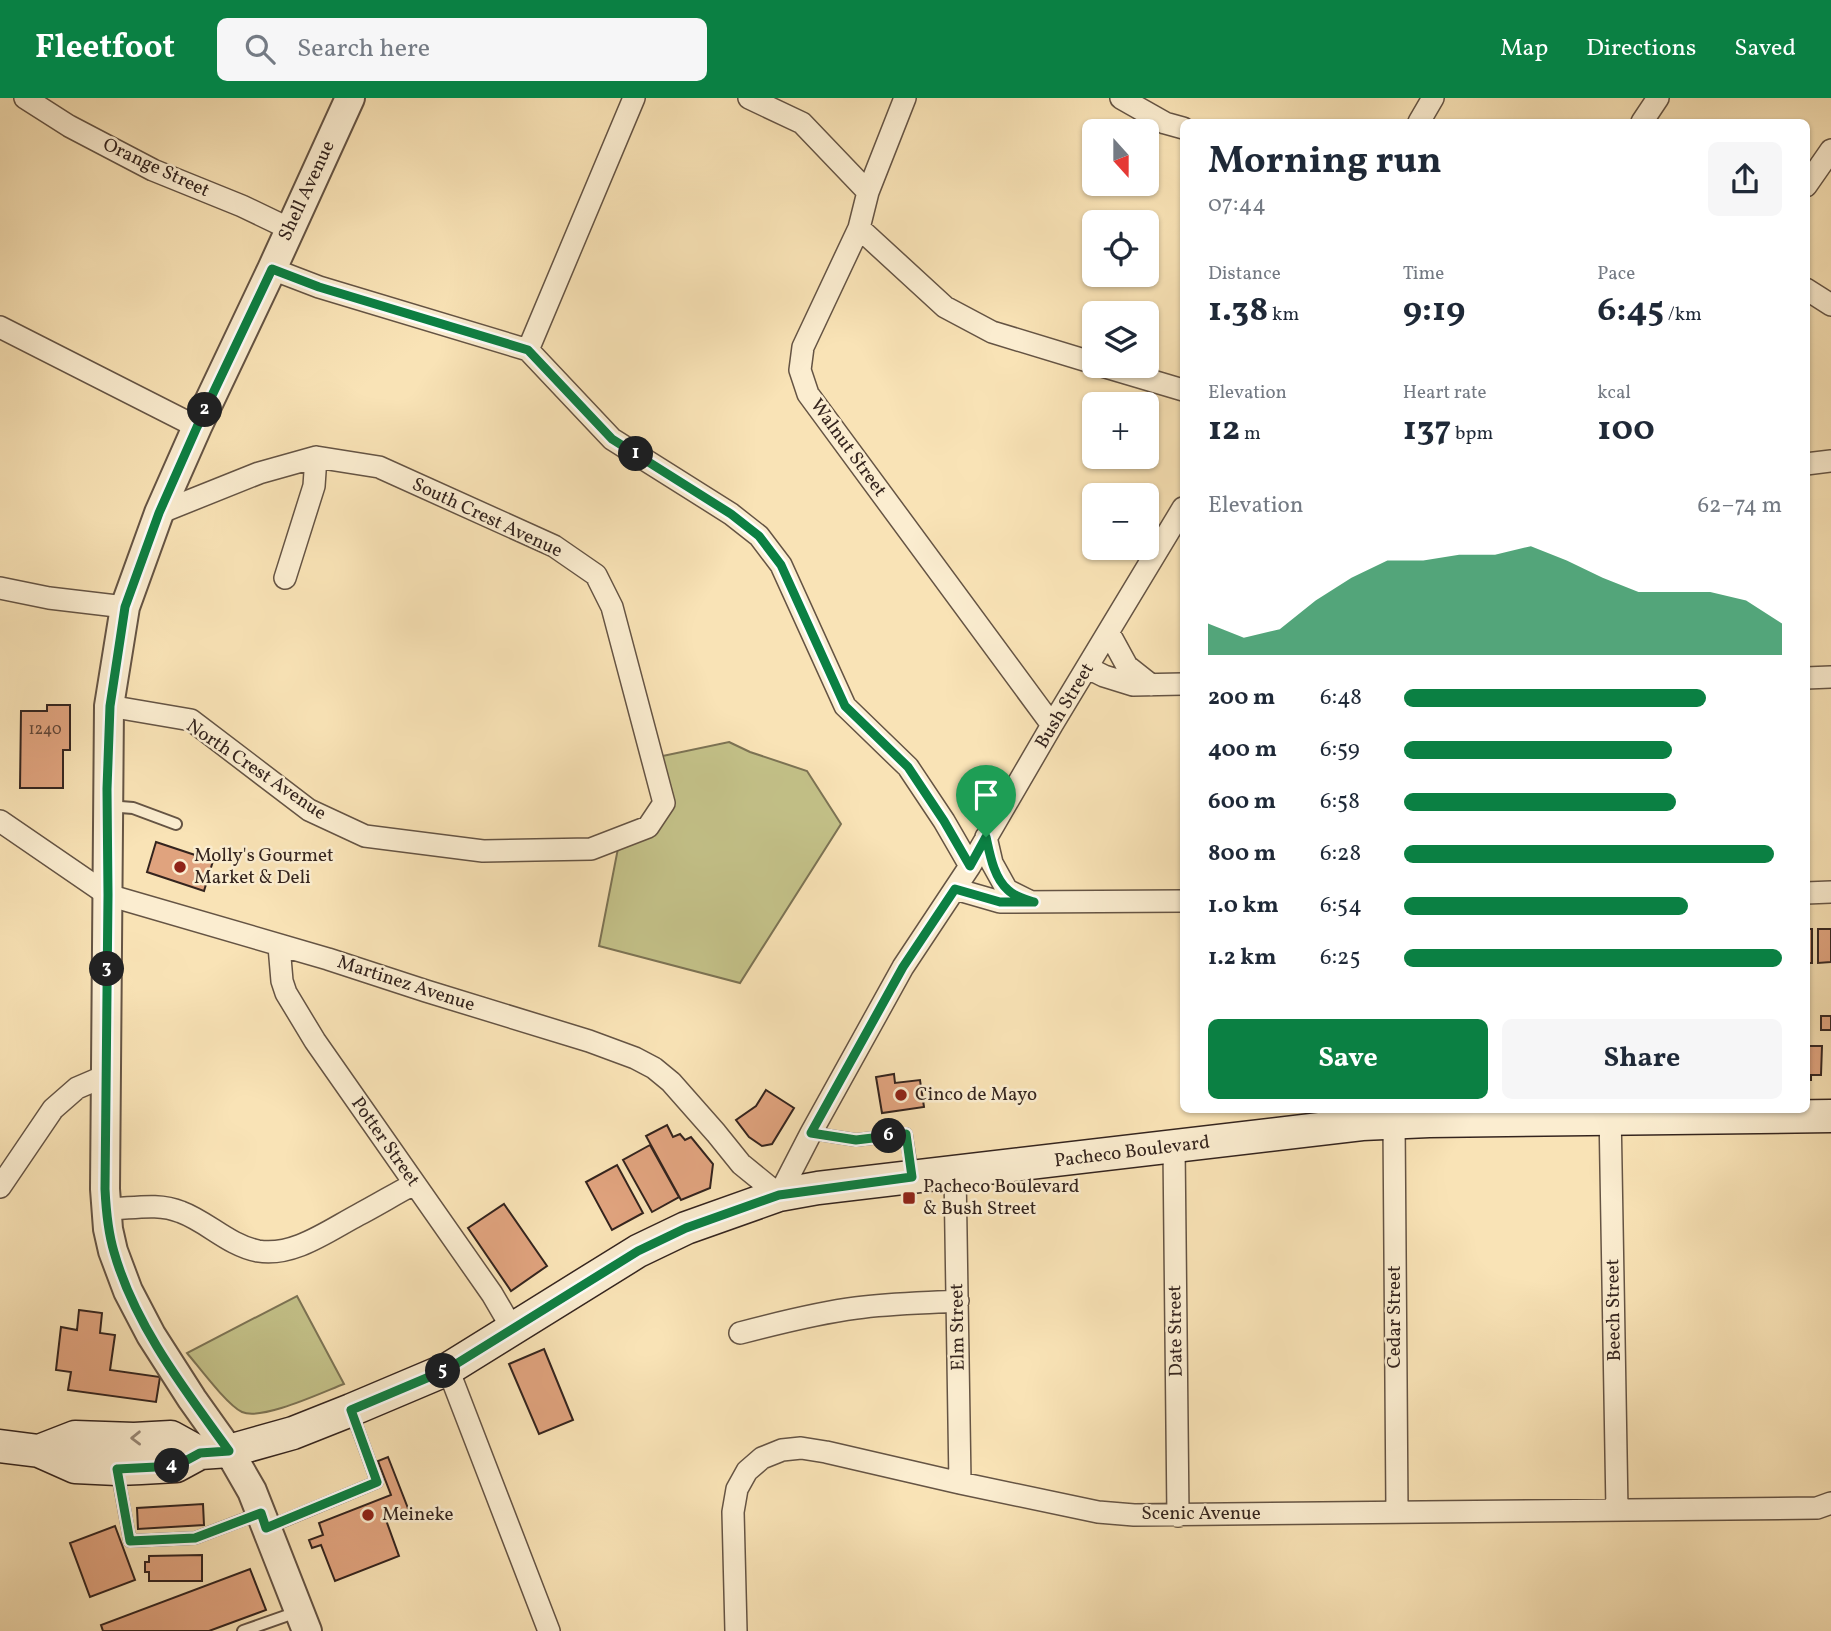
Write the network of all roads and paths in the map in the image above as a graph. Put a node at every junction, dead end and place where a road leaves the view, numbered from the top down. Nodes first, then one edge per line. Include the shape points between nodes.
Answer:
1 (26, 98) edge
2 (350, 98) edge
3 (634, 98) edge
4 (749, 98) edge
5 (905, 98) edge
6 (1121, 98) edge
7 (1433, 98) edge
8 (1658, 98) edge
9 (1421, 119) edge
10 (1644, 119) edge
11 (1180, 127) edge
12 (1831, 150) edge
13 (1810, 180) edge
14 (868, 192) junction
15 (859, 228) junction
16 (290, 229) junction
17 (272, 269) junction
18 (1810, 292) edge
19 (1831, 305) edge
20 (0, 327) edge
21 (528, 350) junction
22 (1082, 359) edge
23 (1142, 378) edge
24 (1180, 389) edge
25 (197, 427) junction
26 (316, 457) junction
27 (1831, 461) edge
28 (1810, 464) edge
29 (159, 513) junction
30 (1180, 513) edge
31 (285, 578) dead end
32 (0, 588) edge
33 (125, 607) junction
34 (1109, 633) junction
35 (1088, 668) junction
36 (1831, 677) edge
37 (1810, 678) edge
38 (1180, 684) edge
39 (1151, 685) junction
40 (110, 706) junction
41 (1052, 725) junction
42 (108, 806) junction
43 (0, 821) edge
44 (176, 824) dead end
45 (648, 827) joint
46 (986, 837) junction
47 (970, 866) junction
48 (955, 889) junction
49 (1831, 892) edge
50 (1810, 893) edge
51 (108, 895) junction
52 (1180, 901) edge
53 (1034, 902) junction
54 (279, 946) junction
55 (105, 1076) junction
56 (1611, 1114) edge
57 (1831, 1116) edge
58 (1394, 1122) junction
59 (811, 1133) junction
60 (1174, 1146) junction
61 (955, 1172) junction
62 (912, 1177) junction
63 (414, 1184) junction
64 (0, 1187) edge
65 (779, 1195) junction
66 (106, 1209) junction
67 (958, 1301) junction
68 (513, 1329) junction
69 (740, 1334) dead end
70 (448, 1369) junction
71 (351, 1410) junction
72 (0, 1446) edge
73 (39, 1451) junction
74 (215, 1452) junction
75 (117, 1469) junction
76 (960, 1483) junction
77 (1831, 1503) edge
78 (1617, 1510) junction
79 (1397, 1511) junction
80 (1178, 1516) junction
81 (264, 1520) junction
82 (303, 1621) edge
83 (243, 1631) edge
84 (549, 1631) edge
85 (736, 1631) edge

1 - 16 street, Orange Street via 153,170
2 - 16 street, Shell Avenue
3 - 21 street
4 - 14 street via 802,123
5 - 14 street, Walnut Street
6 - 11 street
7 - 9 street
8 - 10 street
12 - 13 street
14 - 15 street, Walnut Street
15 - 22 street via 945,307 992,332
15 - 41 street, Walnut Street via 803,347 800,370 808,394
16 - 17 street, Shell Avenue
17 - 21 street
17 - 25 street, Shell Avenue
18 - 19 street
20 - 25 street
21 - 47 street via 612,439 759,536 781,565 845,706 908,767
23 - 24 street
25 - 29 street, Shell Avenue
26 - 29 street, South Crest Avenue via 259,473
26 - 31 street via 314,486
26 - 45 street, South Crest Avenue via 379,467 554,546 596,575 612,607 664,803
27 - 28 street
29 - 33 street, Shell Avenue
30 - 34 street, Bush Street
32 - 33 street
33 - 40 street, Shell Avenue
34 - 35 street, Bush Street
34 - 39 street via 1127,666
35 - 39 street via 1133,685
35 - 41 street, Bush Street
36 - 37 street
38 - 39 street
40 - 42 street, Shell Avenue
40 - 45 street, North Crest Avenue via 191,720 309,810 365,836 483,851 591,849
41 - 46 street, Bush Street
42 - 44 lane via 133,808
42 - 51 street, Shell Avenue
43 - 51 street, Martinez Avenue
46 - 47 street, Bush Street
46 - 53 street via 992,863 1007,890
47 - 48 street, Bush Street
48 - 53 street via 1000,902
48 - 59 street, Bush Street via 903,967
49 - 50 street
51 - 54 street, Martinez Avenue
51 - 55 street, Shell Avenue
52 - 53 street
54 - 63 street, Potter Street via 282,981 290,1003
54 - 65 street, Martinez Avenue via 635,1058 671,1082 741,1164
55 - 64 street via 76,1088 53,1109
55 - 66 street, Shell Avenue
56 - 57 main road, Pacheco Boulevard
56 - 58 main road, Pacheco Boulevard
56 - 78 street, Beech Street
58 - 60 main road, Pacheco Boulevard
58 - 79 street, Cedar Street
59 - 62 lane via 856,1140 906,1134
59 - 65 street, Bush Street
60 - 61 main road, Pacheco Boulevard
60 - 80 street, Date Street
61 - 62 main road, Pacheco Boulevard
61 - 67 street, Elm Street
62 - 65 main road, Pacheco Boulevard
63 - 66 street via 320,1236 278,1251 258,1251 235,1243 196,1219 164,1207
63 - 68 street, Potter Street
65 - 68 main road, Pacheco Boulevard via 686,1228 638,1251
66 - 74 street, Shell Avenue via 124,1282 192,1399
67 - 69 street via 853,1308
67 - 76 street, Elm Street
68 - 70 main road, Pacheco Boulevard
70 - 71 main road, Pacheco Boulevard
70 - 84 street
71 - 74 main road, Pacheco Boulevard via 293,1433
71 - 81 lane via 377,1482
72 - 73 main road, Pacheco Boulevard
74 -> 73 main road, Pacheco Boulevard via 171,1437 75,1437
73 - 75 main road, Pacheco Boulevard via 75,1467
74 - 75 main road, Pacheco Boulevard via 176,1466
74 - 81 street, Shell Avenue via 252,1491
75 - 81 lane via 130,1541 195,1538
76 - 80 street, Scenic Avenue via 1098,1512
76 - 85 street, Scenic Avenue via 801,1448 762,1458 747,1471 737,1489 733,1512
77 - 78 street, Scenic Avenue via 1817,1508
78 - 79 street, Scenic Avenue
79 - 80 street, Scenic Avenue
81 - 82 street, Shell Avenue
82 - 83 lane

